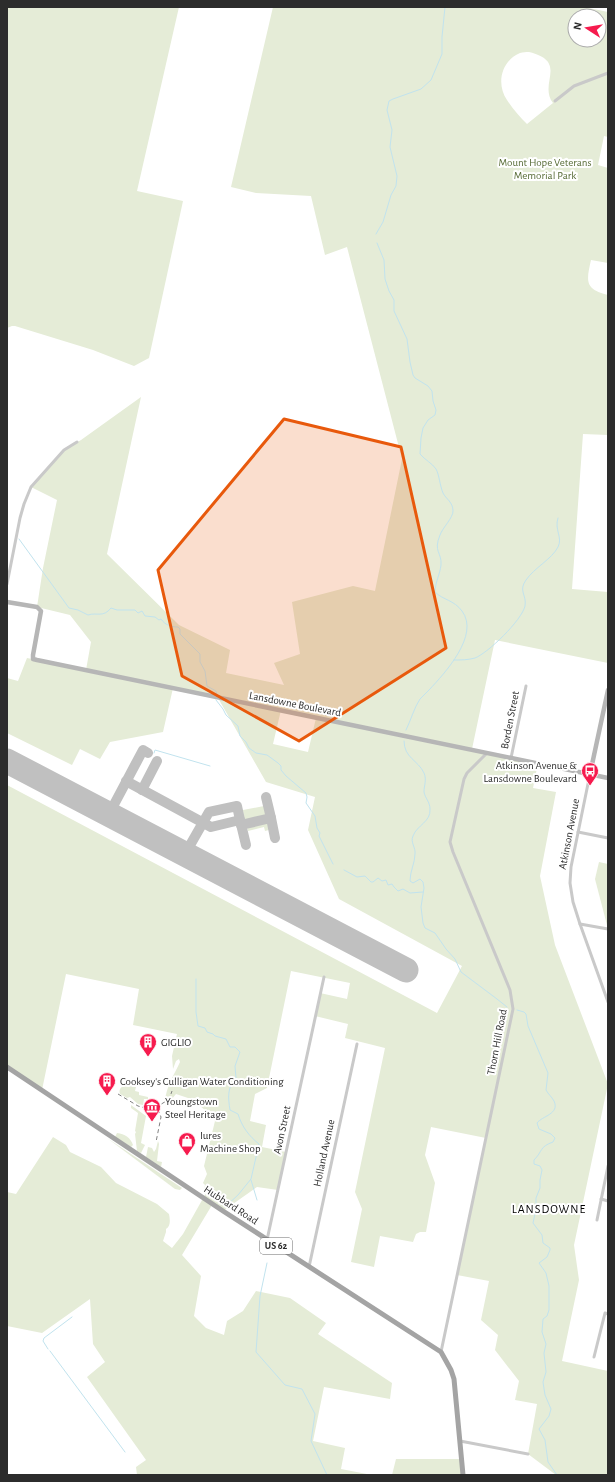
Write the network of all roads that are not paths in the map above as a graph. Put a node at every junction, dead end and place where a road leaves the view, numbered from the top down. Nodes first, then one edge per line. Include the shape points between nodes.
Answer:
1 (608, 73) edge
2 (555, 101) dead end
3 (77, 442) dead end
4 (7, 584) edge
5 (7, 602) edge
6 (526, 686) dead end
7 (608, 690) edge
8 (487, 753) junction
9 (511, 758) junction
10 (590, 774) junction
11 (608, 778) edge
12 (578, 832) junction
13 (608, 838) edge
14 (580, 924) junction
15 (608, 929) edge
16 (324, 977) dead end
17 (608, 1002) edge
18 (357, 1044) dead end
19 (7, 1067) edge
20 (608, 1166) edge
21 (601, 1199) junction
22 (608, 1201) edge
23 (597, 1220) dead end
24 (267, 1240) junction
25 (309, 1267) junction
26 (608, 1314) edge
27 (441, 1352) junction
28 (594, 1357) dead end
29 (460, 1441) junction
30 (528, 1454) dead end
31 (463, 1475) edge

1 - 2 street via 574,86
3 - 4 street via 64,450 31,487 24,504
5 - 8 street, Lansdowne Boulevard via 40,608 34,659
6 - 9 street, Borden Street
7 - 10 street, Atkinson Avenue
8 - 9 street, Lansdowne Boulevard
8 - 27 street, Thorn Hill Road via 464,779 450,842 510,990 513,1009
9 - 10 street, Lansdowne Boulevard
10 - 11 street, Lansdowne Boulevard
10 - 12 street, Atkinson Avenue
12 - 13 street
12 - 14 street, Atkinson Avenue via 570,883
14 - 15 street
14 - 17 street, Atkinson Avenue
16 - 24 street, Avon Street
18 - 25 street, Holland Avenue
19 - 24 main road, Hubbard Road / US 62
20 - 21 street
21 - 22 street
21 - 23 street
24 - 25 main road, Hubbard Road / US 62
25 - 27 main road, Hubbard Road / US 62
26 - 28 street via 605,1313
27 - 29 main road, Hubbard Road / US 62 via 454,1379
29 - 30 street
29 - 31 main road, Hubbard Road / US 62

